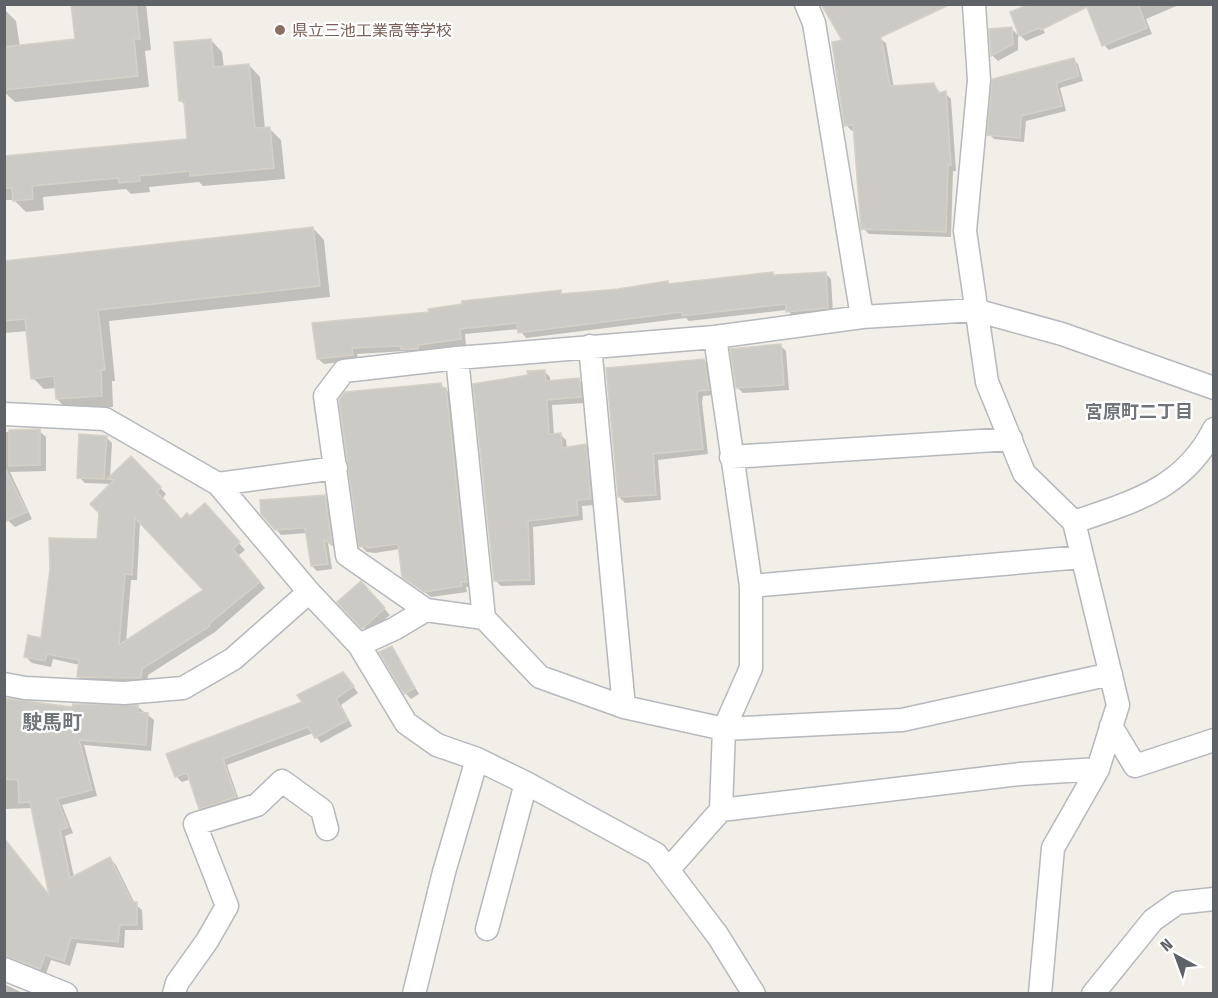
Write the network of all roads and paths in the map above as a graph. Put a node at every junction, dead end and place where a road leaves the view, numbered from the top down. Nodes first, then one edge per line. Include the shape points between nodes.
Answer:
1 (806, 4) edge
2 (974, 4) edge
3 (975, 310) junction
4 (862, 316) junction
5 (715, 337) junction
6 (590, 346) junction
7 (457, 358) junction
8 (1214, 388) edge
9 (4, 414) edge
10 (1214, 429) edge
11 (1011, 439) junction
12 (731, 457) junction
13 (336, 468) junction
14 (218, 484) junction
15 (1074, 522) junction
16 (1082, 557) junction
17 (750, 586) junction
18 (309, 592) junction
19 (426, 610) junction
20 (484, 618) junction
21 (359, 645) junction
22 (1111, 674) junction
23 (4, 684) edge
24 (624, 707) junction
25 (1112, 726) junction
26 (724, 729) junction
27 (1214, 740) edge
28 (477, 759) junction
29 (1098, 769) junction
30 (526, 783) junction
31 (721, 810) junction
32 (327, 829) dead end
33 (668, 870) junction
34 (1214, 899) edge
35 (487, 929) dead end
36 (4, 969) edge
37 (66, 993) edge
38 (174, 993) edge
39 (414, 993) edge
40 (754, 993) edge
41 (1040, 993) edge
42 (1093, 993) edge

1 - 4 street via 814,23
2 - 3 street via 979,80 966,231
3 - 4 street
3 - 8 street via 1062,334
3 - 11 street via 987,382
4 - 5 street
5 - 6 street
5 - 12 street
6 - 7 street
6 - 24 street
7 - 13 street via 344,371 325,396
7 - 20 street
9 - 14 street via 105,419
10 - 15 street via 1205,446 1177,476 1147,497
11 - 12 street
11 - 15 street via 1024,473
12 - 17 street
13 - 14 street
13 - 19 street via 347,555
14 - 18 street
15 - 16 street
16 - 17 street
16 - 22 street
17 - 26 street via 751,668
18 - 21 street
18 - 23 street via 233,659 183,688 124,693
19 - 20 street
19 - 21 street
20 - 24 street via 540,677
21 - 28 street via 406,723 437,745
22 - 25 street via 1118,705
22 - 26 street via 902,720
24 - 26 street
25 - 27 street via 1135,766
25 - 29 street
26 - 31 street
28 - 30 street
28 - 39 street
29 - 31 street via 1020,774
29 - 41 street via 1053,848
30 - 33 street via 656,854
30 - 35 street
31 - 33 street
32 - 38 street via 322,810 282,781 257,806 195,824 227,906
33 - 40 street via 718,936
34 - 42 street via 1177,903 1153,920
36 - 37 street

